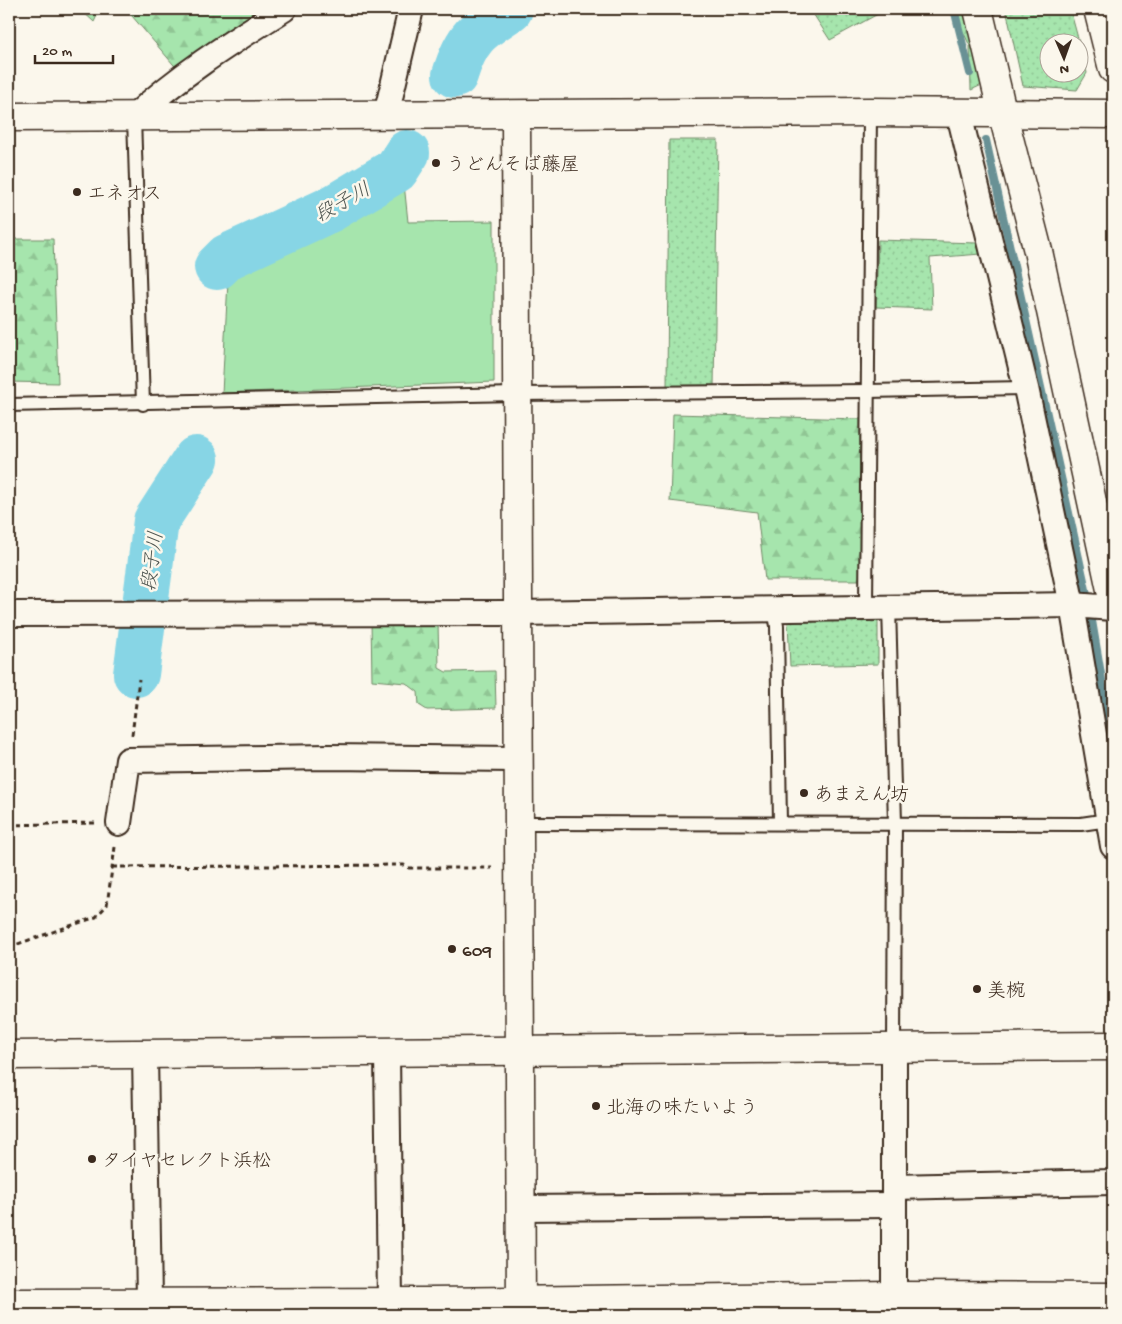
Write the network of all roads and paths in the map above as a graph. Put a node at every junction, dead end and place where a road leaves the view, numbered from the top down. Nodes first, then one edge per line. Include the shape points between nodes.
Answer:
1 (284, 9) edge
2 (411, 9) edge
3 (978, 9) edge
4 (1098, 9) edge
5 (1113, 69) edge
6 (870, 112) junction
7 (959, 114) junction
8 (1113, 114) edge
9 (386, 115) junction
10 (516, 115) junction
11 (1003, 115) junction
12 (9, 117) edge
13 (134, 117) junction
14 (1026, 388) junction
15 (868, 391) junction
16 (518, 394) junction
17 (143, 404) junction
18 (9, 405) edge
19 (1113, 599) edge
20 (1072, 604) junction
21 (866, 607) junction
22 (889, 607) junction
23 (1113, 608) edge
24 (774, 609) junction
25 (517, 613) junction
26 (9, 614) edge
27 (140, 679) dead end
28 (520, 759) junction
29 (128, 760) junction
30 (1108, 820) junction
31 (119, 823) junction
32 (520, 823) junction
33 (780, 823) junction
34 (895, 823) junction
35 (9, 825) edge
36 (1113, 846) edge
37 (112, 867) junction
38 (520, 868) junction
39 (9, 948) edge
40 (1113, 1046) edge
41 (521, 1050) junction
42 (894, 1050) junction
43 (145, 1054) junction
44 (387, 1054) junction
45 (9, 1055) edge
46 (1113, 1182) edge
47 (894, 1196) junction
48 (520, 1208) junction
49 (894, 1296) junction
50 (1113, 1297) edge
51 (150, 1301) junction
52 (390, 1301) junction
53 (9, 1303) edge
54 (520, 1308) edge

1 - 13 street via 217,52
2 - 9 street
3 - 11 main road
4 - 5 main road
6 - 7 main road
6 - 10 main road
6 - 15 lane
7 - 11 main road
7 - 14 street
8 - 11 main road
9 - 10 main road
9 - 13 main road
10 - 16 main road
11 - 19 main road via 1038,251
12 - 13 main road
13 - 17 lane
14 - 15 lane
14 - 20 street
15 - 16 lane
15 - 21 lane
16 - 17 lane
16 - 25 main road
17 - 18 lane
20 - 22 street
20 - 23 street
20 - 30 street
21 - 22 street
21 - 24 street
22 - 34 lane
24 - 25 street
24 - 33 lane via 777,626
25 - 26 street
25 - 28 main road
27 - 29 path
28 - 29 street
28 - 32 main road
29 - 31 street
30 - 34 lane via 1081,824
30 - 36 street
31 - 35 path
31 - 37 path
32 - 33 lane
32 - 38 main road
33 - 34 lane
34 - 42 lane
37 - 38 path via 404,865 409,868
37 - 39 path via 107,905 96,918
38 - 41 main road
40 - 42 main road
41 - 42 main road
41 - 44 main road
41 - 48 main road
42 - 47 street
43 - 44 main road
43 - 45 main road
43 - 51 street
44 - 52 street
46 - 47 street
47 - 48 street
47 - 49 street
48 - 54 main road
49 - 50 main road
49 - 54 main road
51 - 52 main road
51 - 53 main road
52 - 54 main road

